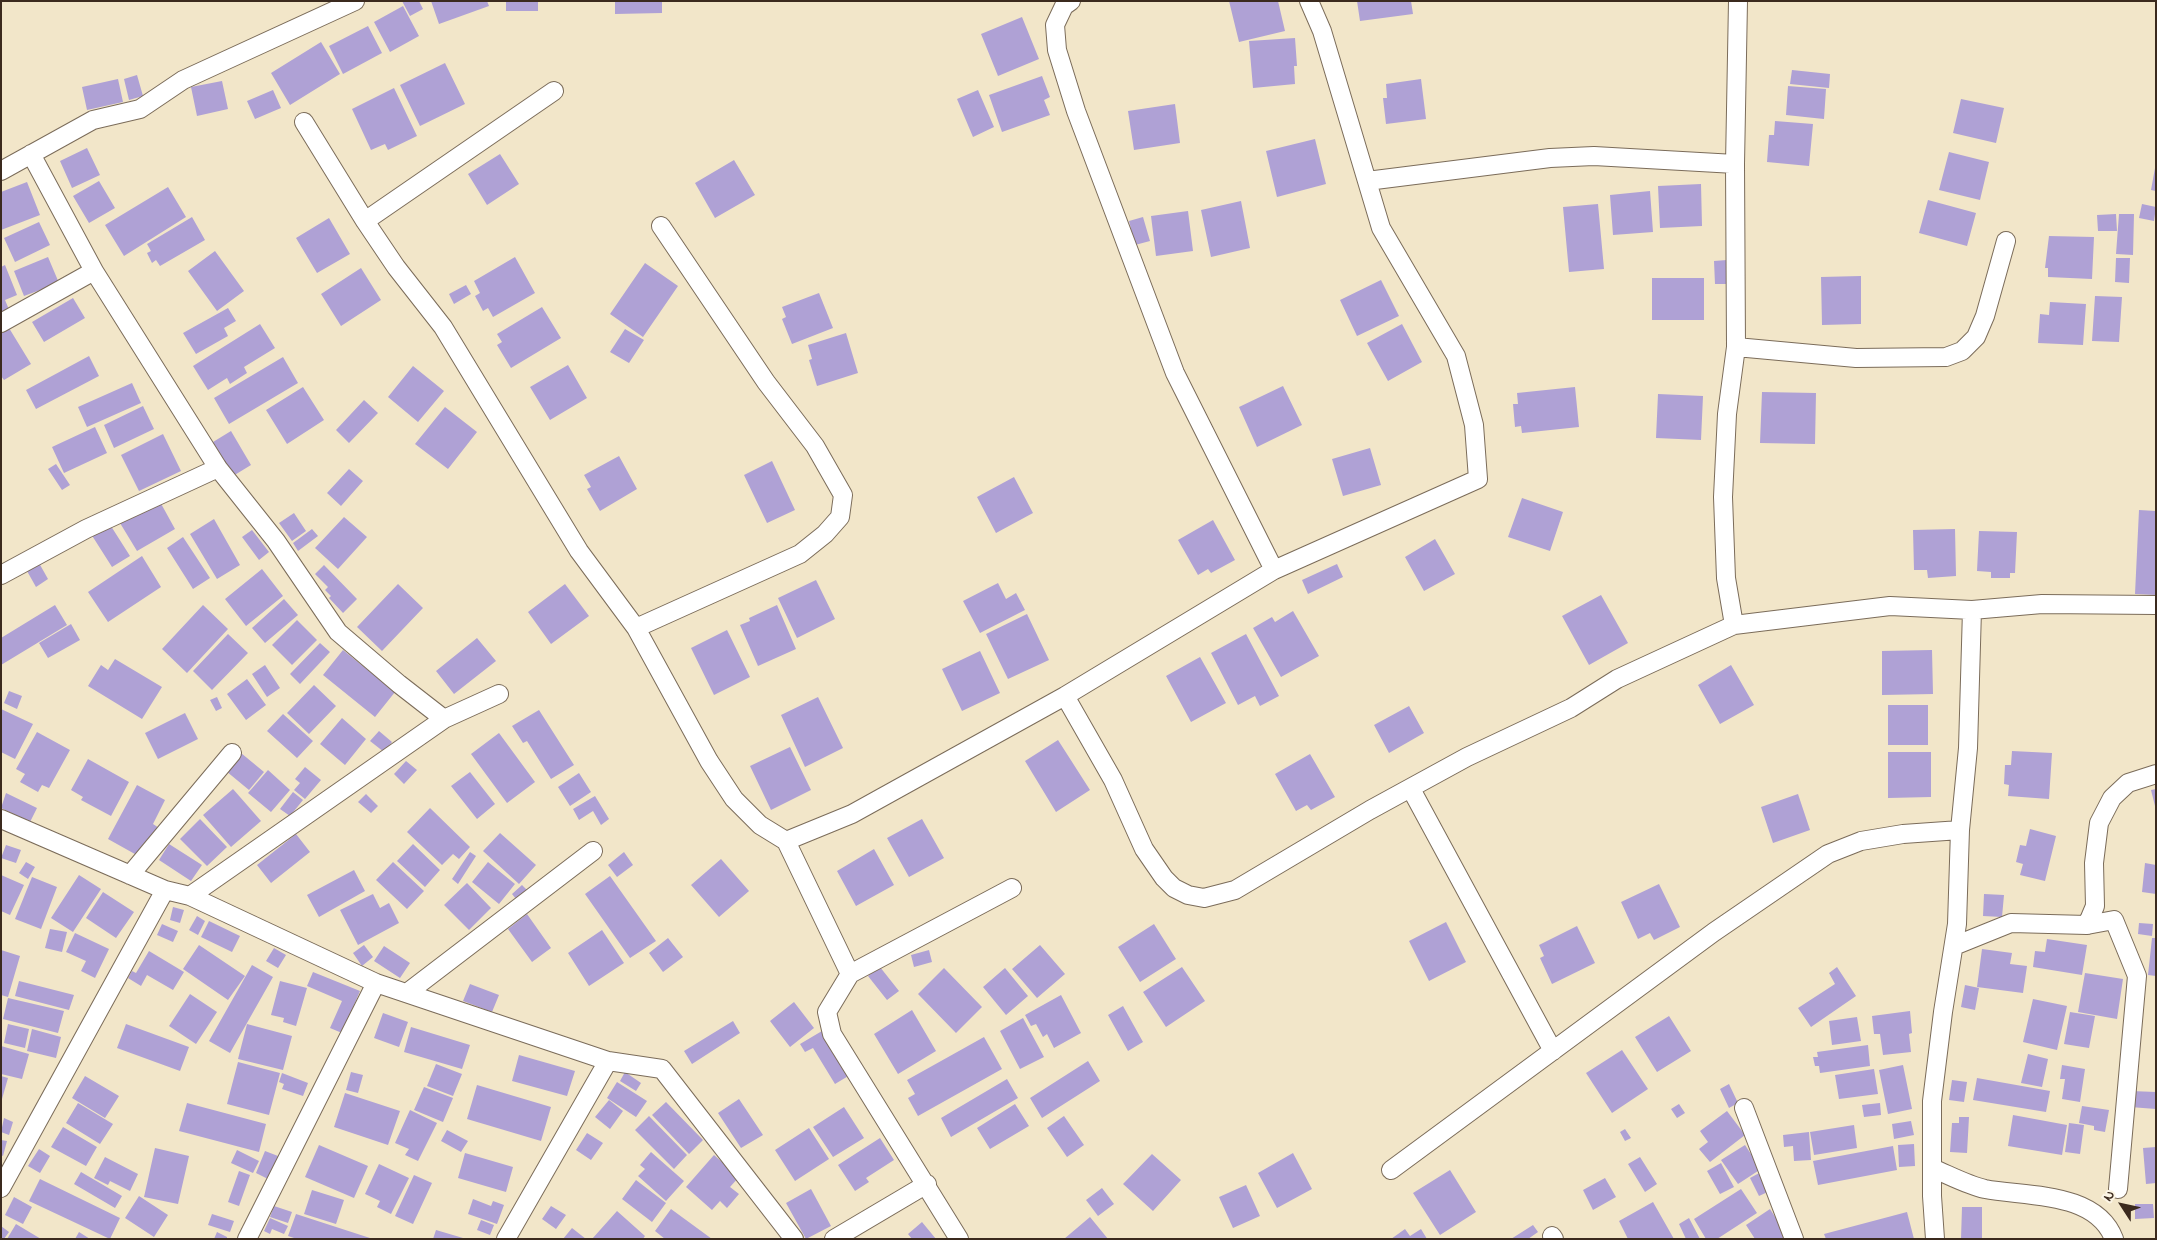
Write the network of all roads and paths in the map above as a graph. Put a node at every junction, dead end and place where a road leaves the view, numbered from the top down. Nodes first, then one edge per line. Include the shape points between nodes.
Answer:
1 (355, 1) edge
2 (1071, 1) edge
3 (1309, 1) edge
4 (1738, 1) edge
5 (554, 91) dead end
6 (304, 122) dead end
7 (31, 154) junction
8 (1735, 164) junction
9 (1, 171) edge
10 (1367, 181) junction
11 (365, 221) junction
12 (661, 226) dead end
13 (2006, 242) dead end
14 (94, 271) junction
15 (1, 323) edge
16 (1736, 347) junction
17 (218, 468) junction
18 (1274, 570) junction
19 (1, 575) edge
20 (2156, 605) edge
21 (1972, 610) junction
22 (1734, 625) junction
23 (636, 628) junction
24 (499, 694) dead end
25 (1065, 696) junction
26 (444, 719) junction
27 (232, 753) dead end
28 (2156, 774) edge
29 (1411, 789) junction
30 (1, 819) edge
31 (1960, 830) junction
32 (786, 841) junction
33 (593, 851) dead end
34 (130, 875) junction
35 (1012, 888) dead end
36 (165, 890) junction
37 (190, 896) junction
38 (2087, 925) junction
39 (1954, 946) junction
40 (850, 974) junction
41 (376, 983) junction
42 (406, 993) junction
43 (1553, 1051) junction
44 (608, 1061) junction
45 (1744, 1108) dead end
46 (1932, 1168) junction
47 (1391, 1170) dead end
48 (5, 1171) edge
49 (927, 1184) junction
50 (1, 1188) edge
51 (2118, 1189) dead end
52 (247, 1239) edge
53 (506, 1239) edge
54 (794, 1239) edge
55 (834, 1239) edge
56 (959, 1239) edge
57 (1794, 1239) edge
58 (1935, 1239) edge
59 (2114, 1239) edge

1 - 7 street via 182,80 140,109 93,120
2 - 18 street via 1064,6 1056,26 1058,50 1080,120 1175,373
3 - 10 street via 1322,31
4 - 8 street
5 - 11 street
6 - 11 street
7 - 9 street
7 - 14 street
8 - 10 street via 1594,156 1550,158
8 - 16 street
10 - 18 street via 1381,228 1456,356 1474,425 1478,479
11 - 23 street via 443,327 579,552
12 - 23 street via 766,382 815,446 843,496 840,518 800,554
13 - 16 street via 1985,316 1976,337 1962,351 1946,357 1856,358
14 - 15 street
14 - 17 street
16 - 22 street via 1727,414 1722,497 1726,578
17 - 19 street via 86,528
17 - 26 street via 276,541 338,632
18 - 25 street
20 - 21 street via 2042,604
21 - 22 street via 1890,606
21 - 31 street via 1968,748
22 - 29 street via 1617,678 1571,708
23 - 32 street via 709,761 734,799 760,825
24 - 26 street
25 - 29 street via 1113,780 1144,849 1164,878 1188,896 1204,898 1235,890
25 - 32 street via 852,814
26 - 37 street
27 - 34 street
28 - 38 street via 2128,783 2112,798 2099,823 2094,863 2095,906
29 - 43 street
30 - 34 street
31 - 39 street
31 - 43 street via 1861,841 1828,854 1722,926
32 - 40 street
33 - 42 street
34 - 36 street
35 - 40 street
36 - 37 street
36 - 48 street
37 - 41 street
38 - 39 street via 2011,923
38 - 51 street via 2114,920 2137,976
39 - 46 street via 1932,1101
40 - 49 street via 827,1012 832,1034
41 - 42 street
41 - 52 street
42 - 44 street
43 - 47 street
44 - 53 street
44 - 54 street via 662,1069
45 - 57 street
46 - 58 street
46 - 59 street via 1983,1188 2059,1198 2088,1210 2111,1231
48 - 50 street
49 - 55 street
49 - 56 street

